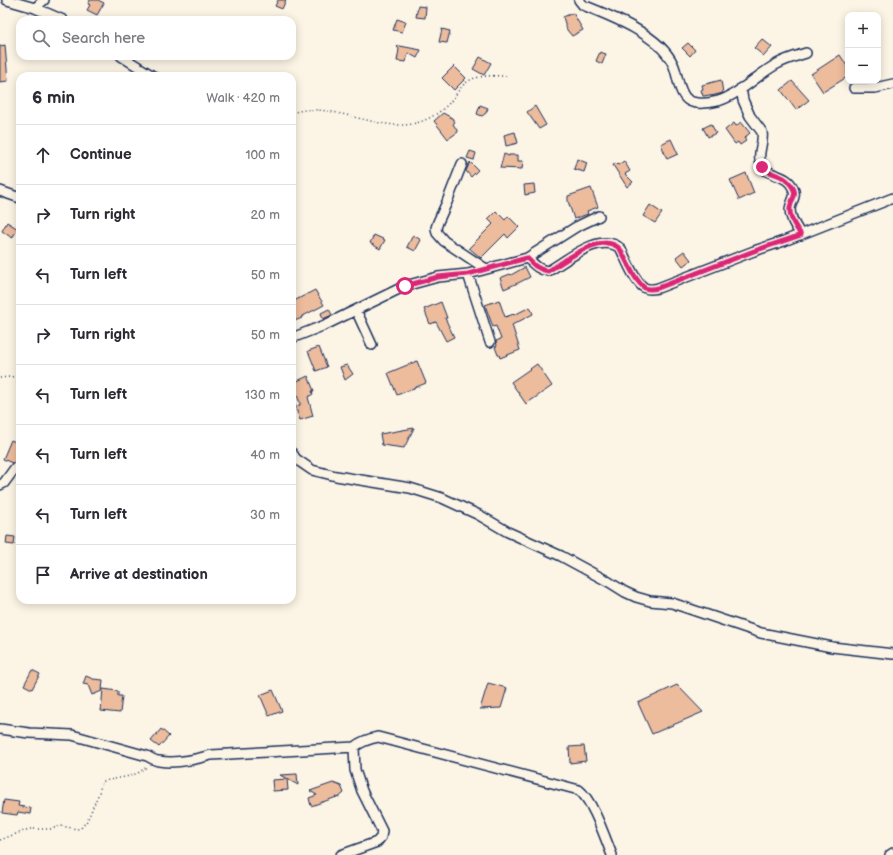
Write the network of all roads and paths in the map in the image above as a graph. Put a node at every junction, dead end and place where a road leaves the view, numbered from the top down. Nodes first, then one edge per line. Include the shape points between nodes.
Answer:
1 (7, 0) edge
2 (44, 0) edge
3 (579, 0) edge
4 (35, 8) junction
5 (54, 16) edge
6 (806, 53) dead end
7 (128, 60) edge
8 (147, 72) edge
9 (508, 76) dead end
10 (893, 84) edge
11 (741, 88) junction
12 (854, 88) dead end
13 (296, 111) edge
14 (462, 164) dead end
15 (0, 191) edge
16 (16, 197) edge
17 (893, 198) edge
18 (599, 216) dead end
19 (801, 235) junction
20 (527, 258) junction
21 (486, 269) junction
22 (468, 274) junction
23 (356, 310) junction
24 (296, 336) edge
25 (490, 342) dead end
26 (372, 346) dead end
27 (16, 376) edge
28 (0, 378) edge
29 (296, 459) edge
30 (15, 468) dead end
31 (0, 486) edge
32 (893, 654) edge
33 (0, 729) edge
34 (354, 747) junction
35 (158, 762) junction
36 (0, 840) edge
37 (893, 853) edge
38 (341, 855) edge
39 (612, 855) edge
40 (890, 855) edge

1 - 4 street
2 - 4 street
3 - 11 street via 583,5 637,29 666,52 687,100 712,102 725,98
4 - 5 street
6 - 11 street via 779,63
7 - 8 street
9 - 13 path via 489,76 467,82 439,112 412,124 394,124 315,110
10 - 12 street via 875,88
11 - 19 street via 750,116 762,132 762,167 766,171 782,176 792,186 795,196 790,208 791,216
14 - 21 street via 438,222 437,233 444,241
15 - 16 street
17 - 19 street
18 - 20 street via 576,227
19 - 20 street via 651,290 639,282 616,245 584,248 548,271 542,270
20 - 21 street
21 - 22 street
22 - 23 street via 438,277 405,286
22 - 25 street
23 - 24 street
23 - 26 street
27 - 28 path
29 - 32 street via 312,470 410,488 442,498 561,556 636,597 672,604 761,633 832,647
30 - 31 street
33 - 35 street via 72,735 147,756
34 - 35 street via 210,755 184,762
34 - 38 street via 355,770 362,791 382,831 382,837 377,842
34 - 39 street via 366,739 378,737 579,790 590,804
35 - 36 path via 130,776 104,781 87,822 81,828 33,828
37 - 40 street

